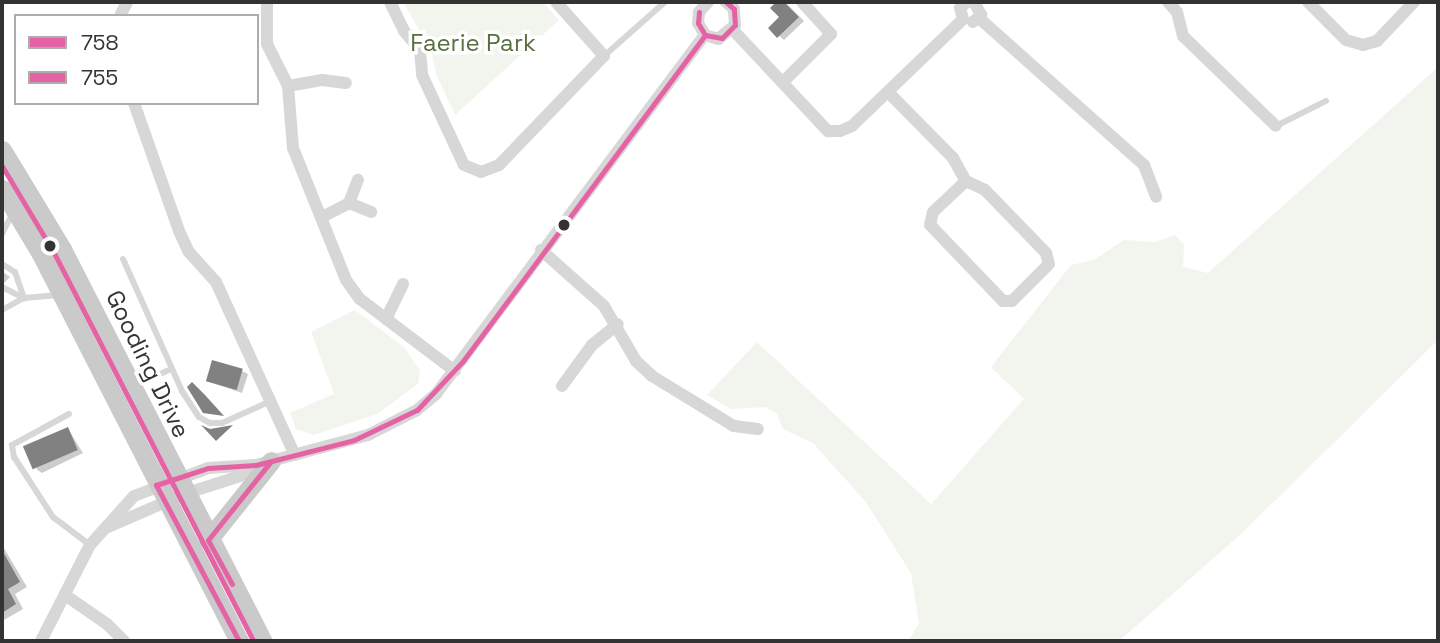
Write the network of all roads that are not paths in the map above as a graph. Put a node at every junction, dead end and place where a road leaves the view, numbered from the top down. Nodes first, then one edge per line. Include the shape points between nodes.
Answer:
1 (267, 2) edge
2 (390, 2) edge
3 (556, 2) edge
4 (665, 2) edge
5 (726, 2) edge
6 (802, 2) edge
7 (1168, 2) edge
8 (1308, 2) edge
9 (1414, 2) edge
10 (703, 3) edge
11 (970, 3) edge
12 (979, 18) junction
13 (963, 19) junction
14 (733, 30) junction
15 (705, 35) junction
16 (604, 56) junction
17 (783, 82) junction
18 (346, 83) dead end
19 (288, 86) junction
20 (888, 92) junction
21 (1326, 101) dead end
22 (135, 105) edge
23 (1276, 126) joint
24 (2, 150) edge
25 (358, 180) dead end
26 (966, 181) junction
27 (2, 189) edge
28 (1156, 197) dead end
29 (349, 203) junction
30 (15, 210) junction
31 (371, 212) dead end
32 (322, 217) junction
33 (2, 234) edge
34 (541, 250) junction
35 (123, 259) dead end
36 (2, 264) edge
37 (403, 284) dead end
38 (2, 287) edge
39 (62, 295) junction
40 (24, 298) junction
41 (2, 310) edge
42 (386, 319) junction
43 (618, 324) junction
44 (171, 369) junction
45 (455, 371) junction
46 (562, 386) dead end
47 (132, 387) junction
48 (271, 401) junction
49 (69, 414) dead end
50 (758, 429) dead end
51 (295, 455) junction
52 (264, 463) junction
53 (180, 485) junction
54 (160, 494) junction
55 (105, 528) junction
56 (208, 540) junction
57 (90, 545) junction
58 (65, 595) junction
59 (41, 641) edge
60 (124, 641) edge
61 (239, 641) edge
62 (263, 641) edge

1 - 19 street via 267,44
2 - 16 street via 420,50 422,75 472,172 499,165
3 - 16 street
4 - 16 lane
5 - 14 street via 736,15
6 - 17 street via 831,34
7 - 23 street via 1177,12 1184,36
8 - 9 street via 1346,40 1363,46 1377,41
10 - 15 street via 698,23
11 - 12 street
11 - 13 street
12 - 13 street
12 - 28 street via 1144,165
13 - 20 street
14 - 15 street via 718,39
14 - 17 street
15 - 34 street
17 - 20 street via 828,131 852,125
18 - 19 street via 321,80
19 - 32 street via 293,148
20 - 26 street via 953,158
21 - 23 lane
22 - 48 street via 178,231 189,253 216,282
24 - 47 main road, Gooding Drive via 62,249
25 - 29 street
26 - 26 street via 933,212 930,225 1003,302 1012,301 1049,264 1046,253 985,190
27 - 30 main road, Gooding Drive
29 - 31 street
29 - 32 street
30 - 33 lane
30 - 39 main road, Gooding Drive
32 - 42 street via 346,280 360,299
34 - 43 street
34 - 45 street
35 - 44 lane
36 - 40 lane via 15,272
37 - 42 street
38 - 40 lane
39 - 40 lane
39 - 54 main road, Gooding Drive
40 - 41 lane
42 - 45 street
43 - 46 street via 592,345
43 - 50 street via 636,361 652,376 734,426
44 - 47 lane
44 - 48 lane via 192,410 210,423 222,423
45 - 51 street via 428,400 395,424
47 - 53 main road, Gooding Drive
48 - 51 street
49 - 57 lane via 12,445 14,457 53,517
51 - 52 street
52 - 53 street via 236,464
52 - 53 street via 240,476
52 - 56 main road
53 - 54 street
53 - 54 street
53 - 56 main road, Gooding Drive
54 - 55 street
54 - 55 street via 126,501
54 - 61 main road, Gooding Drive
55 - 57 street
56 - 62 main road, Gooding Drive
57 - 58 street
58 - 59 street
58 - 60 street

